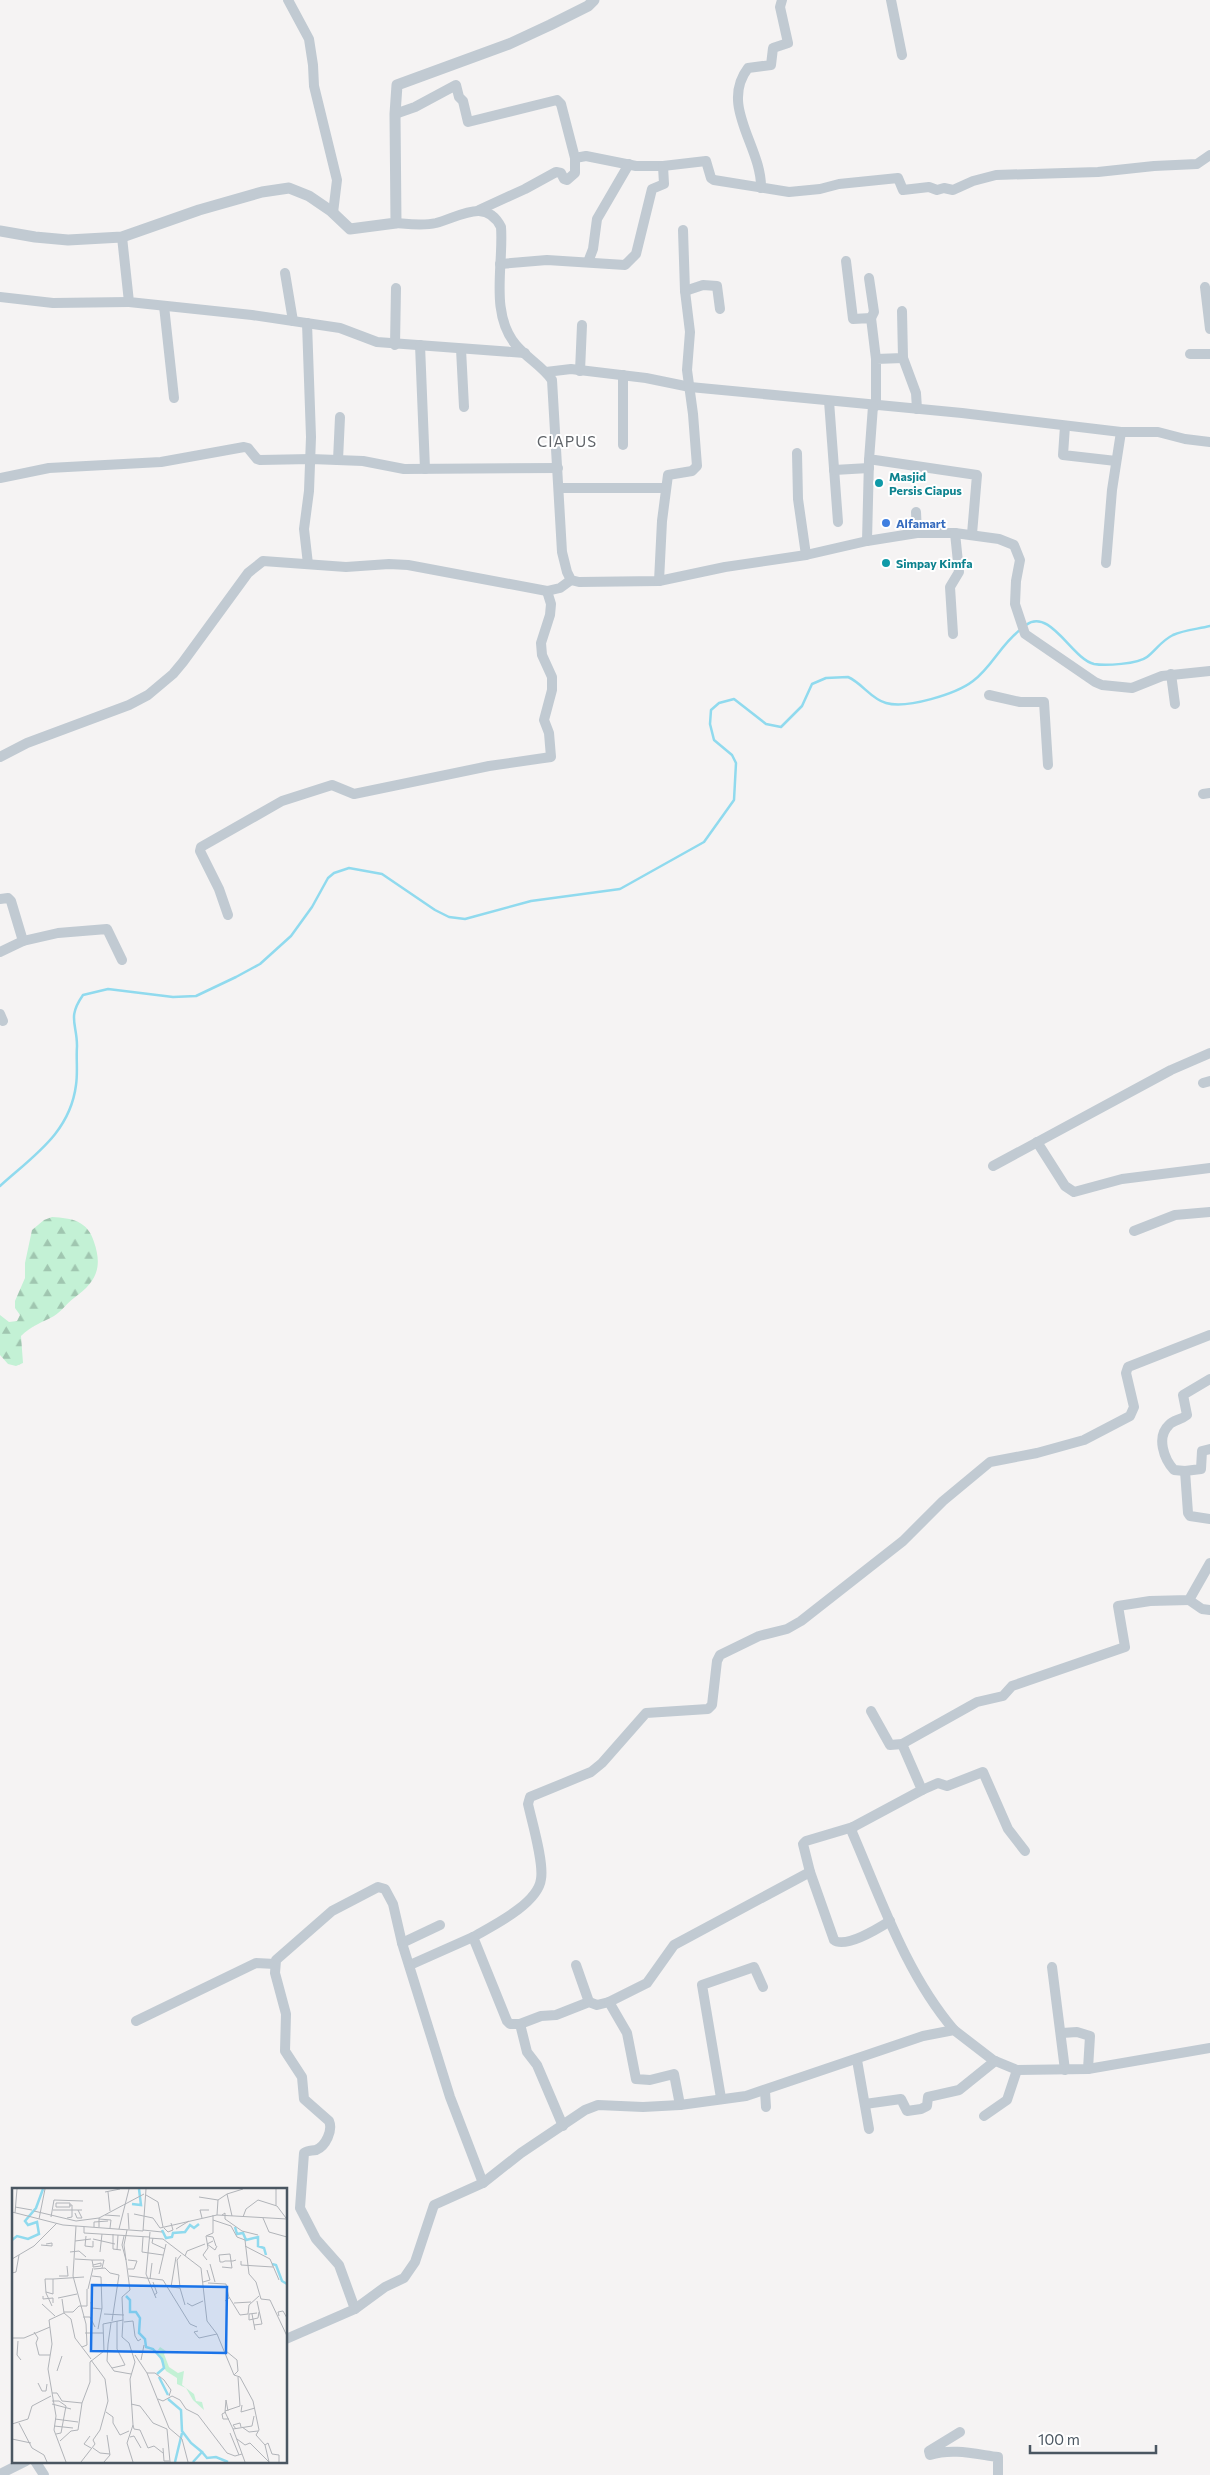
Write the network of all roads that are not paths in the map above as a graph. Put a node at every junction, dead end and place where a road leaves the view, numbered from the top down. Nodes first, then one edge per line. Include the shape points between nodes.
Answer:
1 (288, 0) edge
2 (782, 0) edge
3 (891, 0) edge
4 (589, 2) edge
5 (902, 55) dead end
6 (395, 114) junction
7 (1210, 155) edge
8 (575, 158) junction
9 (629, 164) junction
10 (663, 166) junction
11 (761, 188) junction
12 (479, 210) junction
13 (333, 213) junction
14 (396, 224) junction
15 (684, 230) dead end
16 (0, 231) edge
17 (122, 237) junction
18 (846, 260) dead end
19 (588, 262) junction
20 (500, 264) junction
21 (285, 272) dead end
22 (869, 278) dead end
23 (1206, 287) dead end
24 (396, 288) dead end
25 (685, 291) junction
26 (0, 297) edge
27 (129, 302) junction
28 (164, 306) junction
29 (720, 309) dead end
30 (902, 311) dead end
31 (1209, 315) edge
32 (870, 318) junction
33 (293, 321) junction
34 (307, 323) junction
35 (582, 325) dead end
36 (1210, 329) edge
37 (395, 345) junction
38 (420, 345) junction
39 (461, 349) junction
40 (526, 353) junction
41 (1190, 354) dead end
42 (1210, 354) edge
43 (904, 358) junction
44 (876, 359) junction
45 (580, 371) junction
46 (546, 372) junction
47 (623, 376) junction
48 (690, 387) junction
49 (174, 398) dead end
50 (829, 401) junction
51 (874, 406) junction
52 (464, 408) dead end
53 (918, 410) junction
54 (340, 417) dead end
55 (1066, 426) junction
56 (1121, 432) junction
57 (1210, 442) edge
58 (624, 445) dead end
59 (797, 452) dead end
60 (311, 459) junction
61 (338, 460) junction
62 (1116, 461) junction
63 (869, 464) junction
64 (558, 468) junction
65 (425, 469) junction
66 (834, 470) junction
67 (0, 478) edge
68 (558, 488) junction
69 (666, 488) junction
70 (916, 512) dead end
71 (838, 522) dead end
72 (956, 532) junction
73 (917, 533) junction
74 (972, 534) junction
75 (867, 541) junction
76 (806, 555) junction
77 (1106, 563) dead end
78 (308, 564) junction
79 (571, 580) junction
80 (659, 581) junction
81 (547, 591) junction
82 (953, 634) dead end
83 (1210, 671) edge
84 (1172, 674) junction
85 (989, 695) dead end
86 (1175, 704) dead end
87 (0, 757) edge
88 (1048, 765) dead end
89 (0, 899) edge
90 (228, 915) dead end
91 (23, 940) junction
92 (0, 952) edge
93 (122, 960) dead end
94 (1210, 1053) edge
95 (1037, 1142) junction
96 (993, 1166) dead end
97 (1210, 1168) edge
98 (1210, 1212) edge
99 (1134, 1231) dead end
100 (1210, 1335) edge
101 (1210, 1379) edge
102 (1210, 1448) edge
103 (1184, 1471) junction
104 (1210, 1519) edge
105 (1210, 1563) edge
106 (1189, 1600) junction
107 (1210, 1610) edge
108 (871, 1711) dead end
109 (902, 1744) junction
110 (922, 1790) junction
111 (853, 1827) junction
112 (1024, 1851) dead end
113 (810, 1872) junction
114 (890, 1921) junction
115 (440, 1925) dead end
116 (473, 1937) junction
117 (402, 1943) junction
118 (275, 1964) junction
119 (410, 1965) junction
120 (576, 1966) dead end
121 (1052, 1967) dead end
122 (763, 1987) dead end
123 (589, 2002) junction
124 (609, 2002) junction
125 (136, 2021) dead end
126 (520, 2024) junction
127 (954, 2030) junction
128 (1062, 2033) junction
129 (1210, 2048) edge
130 (857, 2060) junction
131 (995, 2061) junction
132 (1088, 2068) junction
133 (1017, 2070) junction
134 (1065, 2070) junction
135 (765, 2091) junction
136 (721, 2098) junction
137 (865, 2104) junction
138 (680, 2105) junction
139 (766, 2107) dead end
140 (984, 2116) dead end
141 (562, 2126) junction
142 (869, 2128) dead end
143 (483, 2182) junction
144 (355, 2309) junction
145 (288, 2338) edge
146 (960, 2432) dead end
147 (24, 2462) edge
148 (36, 2462) edge
149 (0, 2474) edge
150 (44, 2475) edge
151 (998, 2475) edge

1 - 13 street via 308,39 314,65 314,86 337,180
2 - 11 street via 780,7 788,43 773,48 771,66 748,68 736,95 759,169
3 - 5 street
4 - 6 street via 508,44 400,83 396,89
6 - 8 street via 456,85 468,122 558,100
6 - 14 street
7 - 11 street via 1197,164 1098,172 996,175 952,190 929,187 903,190 898,178 797,191
8 - 9 street via 586,156
8 - 12 street via 575,172 567,180 556,172
9 - 10 street
9 - 19 street via 596,219 593,249
10 - 11 street via 706,161 712,179
10 - 19 street via 664,184 652,188 636,254 631,261 618,266
12 - 14 street via 435,223
12 - 20 street via 496,217 501,226
13 - 14 street via 350,229
13 - 17 street via 299,191 277,189 198,210
15 - 25 street
16 - 17 street via 68,240
17 - 27 street
18 - 32 street via 853,320
19 - 20 street via 547,260
20 - 40 street via 501,305 506,324 516,345
21 - 33 street
22 - 32 street via 874,312
23 - 31 street
24 - 37 street
25 - 29 street via 702,285 717,286
25 - 48 street via 690,332 687,370
26 - 27 street via 53,303
27 - 28 street
28 - 33 street
28 - 49 street
30 - 43 street
31 - 36 street
32 - 44 street
33 - 34 street
34 - 37 street via 340,328 370,340
34 - 60 street
35 - 45 street
37 - 38 street
38 - 39 street
38 - 65 street
39 - 40 street
39 - 52 street
40 - 46 street
41 - 42 street
43 - 44 street
43 - 53 street
44 - 51 street
45 - 46 street via 560,369
45 - 47 street
46 - 64 street via 552,380 554,392
47 - 48 street
47 - 58 street
48 - 50 street
48 - 69 street via 697,466 692,471 668,475
50 - 51 street
50 - 66 street
51 - 53 street
51 - 63 street
53 - 55 street
54 - 61 street
55 - 56 street
55 - 62 street via 1063,455
56 - 57 street via 1158,432
56 - 62 street
59 - 76 street via 798,498
60 - 61 street
60 - 67 street via 257,460 248,448 238,448 161,462 49,468
60 - 78 street via 304,529
61 - 65 street
62 - 77 street
63 - 66 street
63 - 74 street via 977,475
63 - 75 street
64 - 65 street
64 - 68 street
66 - 71 street
68 - 69 street
68 - 79 street via 562,552
69 - 80 street
70 - 73 street
72 - 73 street
72 - 74 street
72 - 82 street via 957,576 950,588
73 - 75 street
74 - 84 street via 1006,540 1014,545 1020,560 1015,592 1016,612 1025,634 1102,685 1132,688
75 - 76 street
76 - 80 street
78 - 81 street via 346,567 408,565
78 - 87 street via 269,560 259,563 229,596 178,668 155,690 129,705 27,743
79 - 80 street
79 - 81 street via 560,588
81 - 90 street via 550,615 541,643 542,655 552,677 544,720 551,757 489,766 354,794 332,785 282,801 201,847
83 - 84 street
84 - 86 street
85 - 88 street via 1020,702 1044,702
89 - 91 street via 11,901
91 - 92 street
91 - 93 street via 58,933 107,930
94 - 95 street via 1171,1070
95 - 96 street
95 - 97 street via 1069,1191 1074,1192 1122,1179
98 - 99 street via 1174,1215
100 - 116 street via 1128,1368 1126,1372 1134,1407 1130,1416 1082,1441 990,1462 903,1541 802,1621 787,1629 759,1636 720,1655 712,1705 708,1709 646,1713 591,1772 530,1796 528,1804 541,1872 539,1887 513,1914
101 - 103 street via 1183,1395 1186,1415 1169,1424 1165,1430 1163,1449 1166,1461 1174,1470
102 - 103 street via 1202,1451 1201,1469
103 - 104 street via 1188,1513
105 - 106 street
106 - 107 street via 1202,1609
106 - 109 street via 1118,1606 1125,1647 1012,1686 1003,1696 984,1699 963,1708
108 - 109 street via 890,1744
109 - 110 street
110 - 111 street
110 - 112 street via 938,1783 947,1786 983,1772 1006,1826
111 - 113 street via 804,1842
111 - 114 street via 852,1832
113 - 114 street via 835,1941 856,1939
113 - 124 street via 674,1945 647,1983
114 - 127 street via 924,1986
115 - 117 street
116 - 119 street
116 - 126 street via 507,2021
117 - 118 street via 393,1904 381,1886 332,1911 279,1956
117 - 119 street
118 - 125 street via 256,1963
118 - 144 street via 286,2014 285,2051 302,2080 304,2098 331,2125 329,2136 319,2148 304,2153 300,2208 316,2239 339,2265
119 - 143 street via 450,2097
120 - 123 street
121 - 128 street
122 - 136 street via 754,1968 702,1985
123 - 124 street via 598,2005
123 - 126 street
124 - 138 street via 626,2033 636,2079 650,2080 674,2074
126 - 141 street via 527,2052 536,2065
127 - 130 street via 923,2036
127 - 131 street
128 - 132 street via 1077,2032 1090,2036
128 - 134 street
129 - 132 street
130 - 135 street via 814,2071
130 - 137 street
131 - 133 street
131 - 137 street via 958,2090 928,2097 927,2106 921,2109 907,2111 901,2099
132 - 134 street
133 - 134 street
133 - 140 street via 1007,2100
135 - 136 street
135 - 139 street
136 - 138 street
137 - 142 street
138 - 141 street via 598,2105
141 - 143 street
143 - 144 street via 432,2206 415,2262 404,2278 385,2287
144 - 145 street
146 - 151 street via 929,2451 930,2455 939,2451 958,2451 998,2457
147 - 149 street
148 - 150 street

